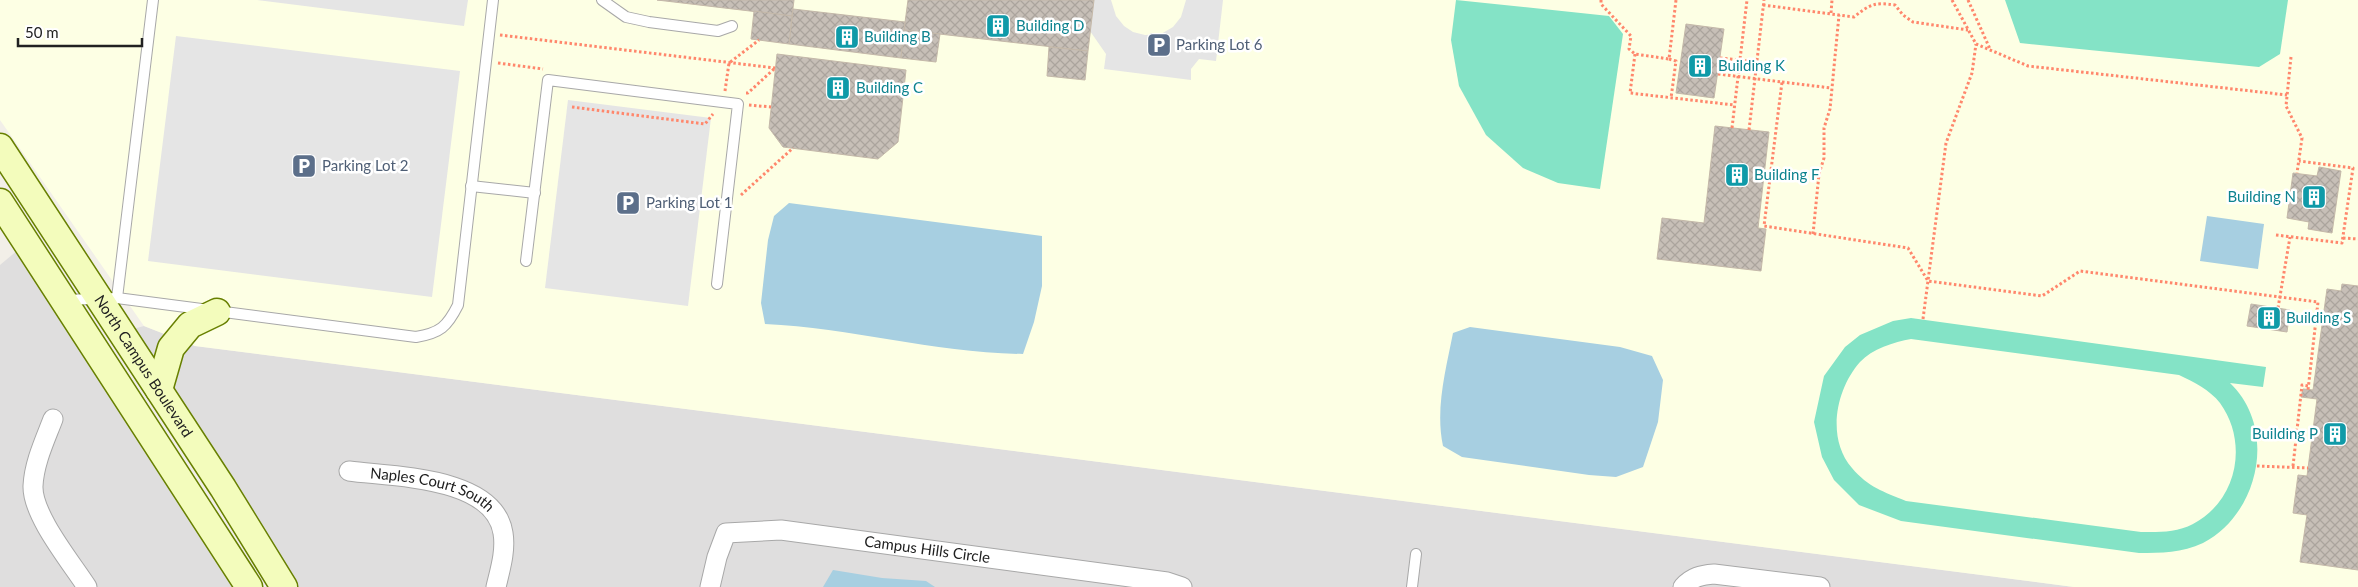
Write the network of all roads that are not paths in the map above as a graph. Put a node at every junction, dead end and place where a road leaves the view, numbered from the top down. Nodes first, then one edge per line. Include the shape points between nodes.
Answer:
1 (153, 0) edge
2 (493, 0) edge
3 (602, 0) edge
4 (732, 26) dead end
5 (0, 147) edge
6 (471, 186) junction
7 (535, 194) junction
8 (0, 202) edge
9 (526, 261) dead end
10 (717, 284) dead end
11 (107, 298) junction
12 (64, 300) junction
13 (217, 312) junction
14 (159, 390) junction
15 (53, 419) dead end
16 (349, 471) dead end
17 (1416, 554) dead end
18 (87, 587) edge
19 (249, 587) edge
20 (284, 587) edge
21 (496, 587) edge
22 (710, 587) edge
23 (1182, 587) edge
24 (1412, 587) edge
25 (1683, 587) edge
26 (1820, 587) edge

1 - 11 lane
2 - 6 lane
3 - 4 lane via 626,16 649,22 718,30
5 - 11 street, North Campus Boulevard
6 - 7 lane
6 - 13 lane via 458,305 449,322 434,334 416,337
7 - 9 lane
7 - 10 lane via 548,80 738,104
8 - 12 street, North Campus Boulevard
11 - 12 lane
11 - 13 lane
11 - 14 street, North Campus Boulevard
12 - 19 street, North Campus Boulevard
13 - 14 street via 190,325 171,348
14 - 20 street, North Campus Boulevard
15 - 18 street via 32,486 37,511
16 - 21 street, Naples Court South via 452,485 485,503 496,516 503,533 503,554
17 - 24 lane
22 - 23 street, Campus Hills Circle via 726,533 781,530 1167,582
25 - 26 street via 1700,575 1714,574

